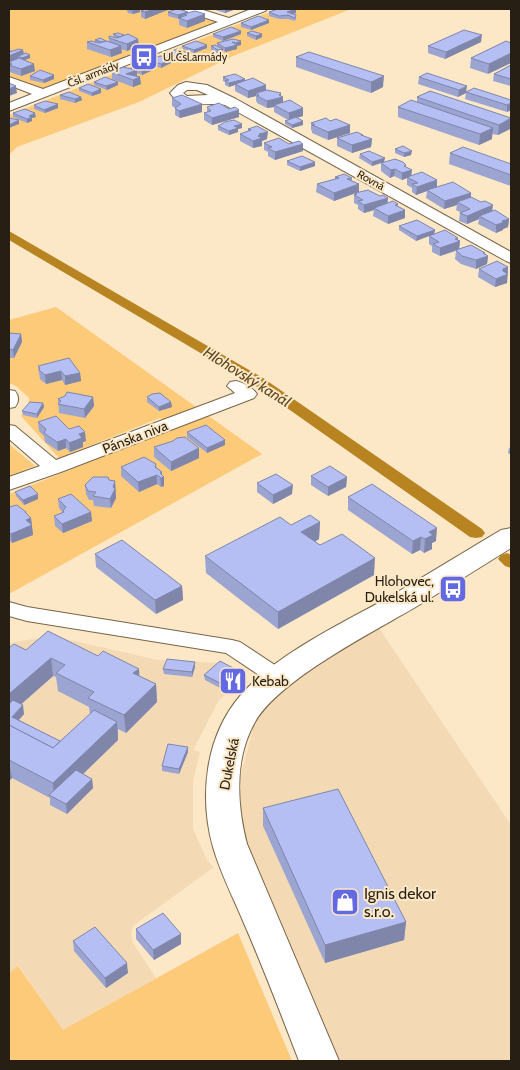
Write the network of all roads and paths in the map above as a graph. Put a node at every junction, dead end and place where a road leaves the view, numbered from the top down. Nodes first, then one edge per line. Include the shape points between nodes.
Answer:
1 (189, 9) edge
2 (261, 9) edge
3 (228, 22) junction
4 (9, 81) edge
5 (42, 94) junction
6 (231, 102) dead end
7 (9, 107) edge
8 (511, 258) edge
9 (236, 386) dead end
10 (9, 396) edge
11 (9, 403) edge
12 (9, 430) edge
13 (54, 468) junction
14 (9, 484) edge
15 (511, 536) edge
16 (9, 609) edge
17 (279, 678) junction
18 (319, 1061) edge

1 - 3 street
2 - 3 street, Čsl. armády
3 - 5 street, Čsl. armády
4 - 5 street
5 - 7 street, Čsl. armády
6 - 8 street, Rovná
9 - 13 street, Pánska niva via 248,394
10 - 11 street
12 - 13 street
13 - 14 street, Pánska niva
15 - 17 main road, Dukelská via 326,644
16 - 17 street via 232,647
17 - 18 main road, Dukelská via 254,701 235,731 222,799 235,860 298,1004

